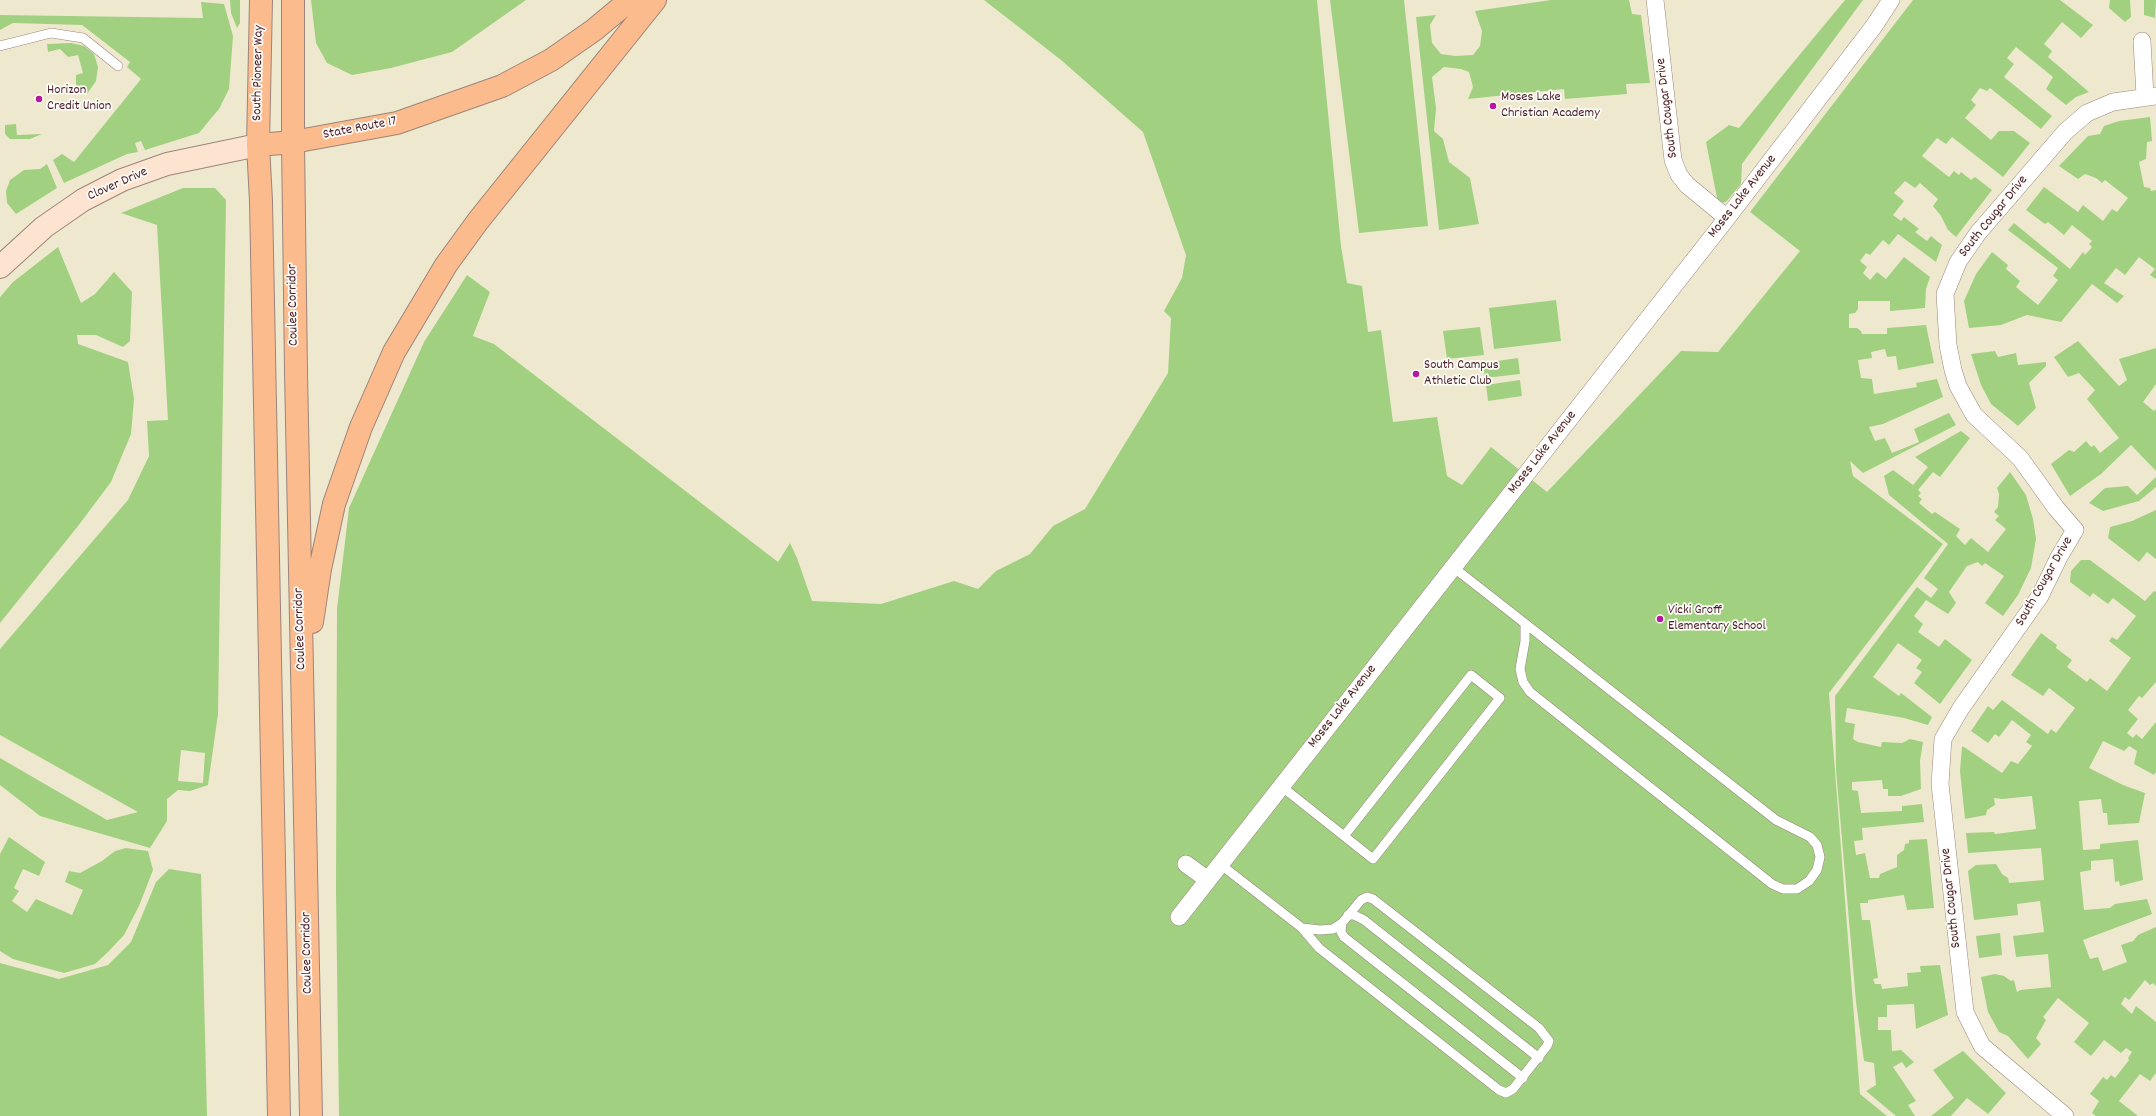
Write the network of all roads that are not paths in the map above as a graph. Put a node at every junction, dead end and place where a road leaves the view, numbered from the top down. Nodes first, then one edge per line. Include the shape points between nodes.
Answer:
1 (261, 0) edge
2 (293, 0) edge
3 (608, 0) edge
4 (630, 0) edge
5 (655, 0) edge
6 (1655, 0) edge
7 (1891, 0) edge
8 (2142, 41) dead end
9 (0, 46) edge
10 (118, 66) dead end
11 (2151, 96) edge
12 (459, 102) junction
13 (293, 142) junction
14 (258, 145) junction
15 (1728, 218) junction
16 (0, 267) edge
17 (1453, 567) junction
18 (1525, 624) junction
19 (303, 695) junction
20 (1281, 786) junction
21 (1344, 836) junction
22 (1186, 864) dead end
23 (1220, 864) junction
24 (1208, 880) junction
25 (1348, 915) junction
26 (1179, 917) dead end
27 (1342, 923) junction
28 (1302, 928) junction
29 (1539, 1058) junction
30 (1523, 1078) junction
31 (279, 1116) edge
32 (312, 1116) edge
33 (2065, 1116) edge

1 - 14 main road, South Pioneer Way
2 - 13 main road
3 - 12 main road, State Route 17 via 550,48
4 - 12 main road, State Route 17 via 594,30 551,60 502,86
5 - 19 main road via 478,221 446,265 394,352 361,427 331,516 315,594
6 - 15 street, South Cougar Drive via 1673,160 1678,175
7 - 15 street, Moses Lake Avenue
8 - 11 street, South Cougar Drive
9 - 10 lane via 51,33 83,38
11 - 33 street, South Cougar Drive via 2113,102 2087,113 2065,132 1978,233 1958,262 1945,294 1948,345 1958,386 1974,415 2020,458 2075,530 2040,596 1961,708 1943,739 1940,784 1965,1012 1982,1046
12 - 13 main road, State Route 17 via 397,123
13 - 14 main road, State Route 17
13 - 19 main road, Coulee Corridor
14 - 16 street, Clover Drive via 167,164 122,180 83,200 44,227
14 - 31 main road
15 - 17 street, Moses Lake Avenue
17 - 18 lane
17 - 20 street, Moses Lake Avenue
18 - 18 lane via 1520,669 1523,682 1530,692 1772,884 1783,889 1796,889 1809,881 1817,870 1820,856 1817,845 1810,837 1776,820
19 - 32 main road, Coulee Corridor
20 - 21 lane
20 - 23 street, Moses Lake Avenue
21 - 21 lane via 1373,859 1500,698 1471,675
22 - 24 street
23 - 24 street, Moses Lake Avenue
23 - 28 lane
24 - 26 street, Moses Lake Avenue
25 - 27 lane
25 - 29 lane via 1364,920
25 - 29 lane via 1361,900 1367,897 1373,899 1546,1034 1549,1041
27 - 28 lane via 1327,930
27 - 30 lane via 1341,932 1344,937
28 - 30 lane via 1319,948 1499,1090 1506,1093
29 - 30 lane

